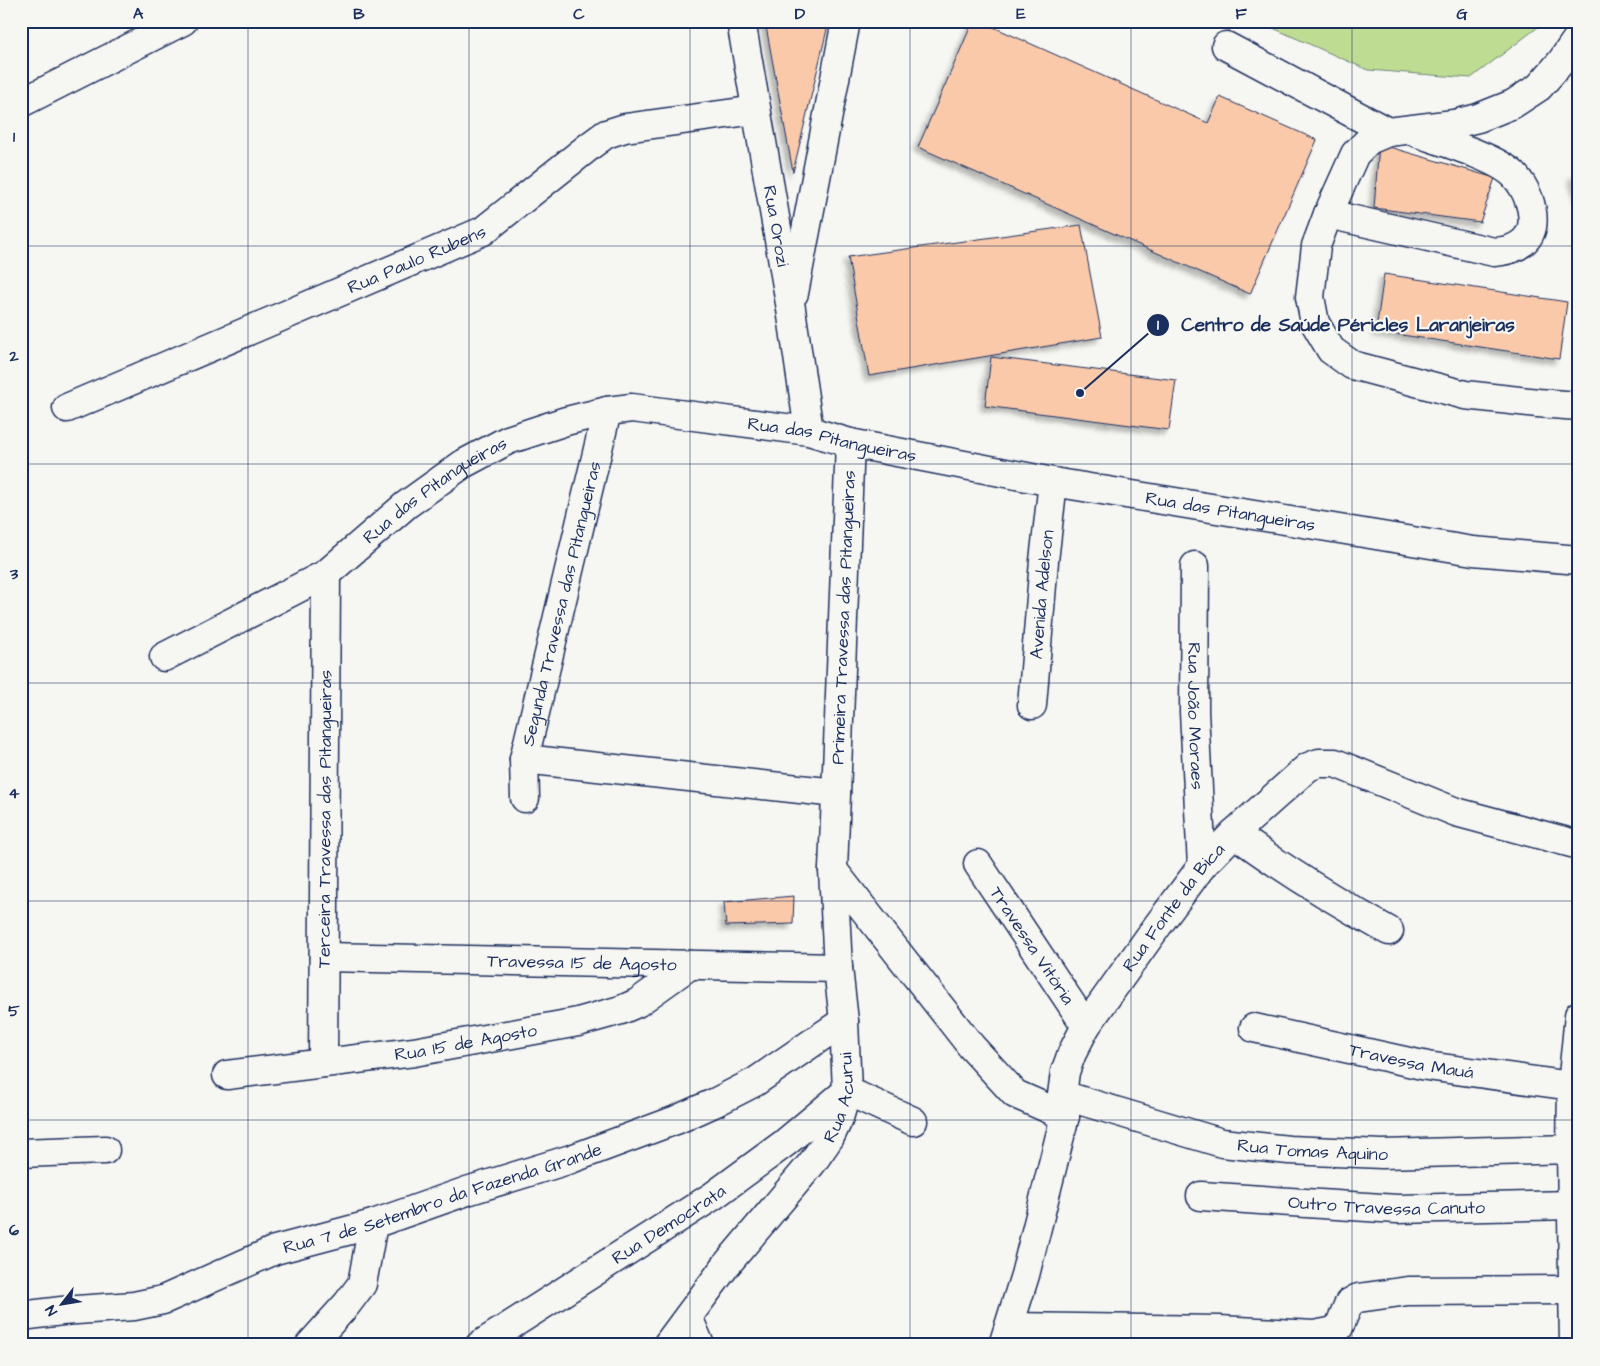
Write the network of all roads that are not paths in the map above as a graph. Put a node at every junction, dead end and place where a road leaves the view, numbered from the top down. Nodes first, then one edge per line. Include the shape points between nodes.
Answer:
1 (183, 21) edge
2 (741, 21) edge
3 (846, 21) edge
4 (1579, 36) edge
5 (1226, 46) dead end
6 (21, 103) edge
7 (756, 110) junction
8 (1398, 130) junction
9 (1328, 214) junction
10 (791, 309) junction
11 (1579, 406) edge
12 (67, 408) dead end
13 (607, 411) junction
14 (809, 431) junction
15 (850, 443) junction
16 (1053, 482) junction
17 (1573, 557) edge
18 (1195, 566) dead end
19 (326, 574) junction
20 (164, 656) dead end
21 (1032, 705) dead end
22 (524, 759) junction
23 (836, 793) junction
24 (526, 798) dead end
25 (1234, 833) junction
26 (1579, 845) edge
27 (978, 864) dead end
28 (1202, 866) junction
29 (833, 870) junction
30 (1389, 931) dead end
31 (324, 957) junction
32 (690, 965) junction
33 (838, 968) junction
34 (1579, 1015) edge
35 (844, 1021) junction
36 (1086, 1026) junction
37 (1254, 1028) dead end
38 (323, 1063) junction
39 (227, 1075) dead end
40 (1572, 1086) junction
41 (846, 1091) junction
42 (1063, 1105) junction
43 (914, 1122) dead end
44 (1571, 1149) junction
45 (105, 1150) dead end
46 (21, 1153) edge
47 (1574, 1188) edge
48 (1201, 1196) dead end
49 (373, 1224) junction
50 (1573, 1290) junction
51 (21, 1316) edge
52 (688, 1317) junction
53 (1019, 1336) edge
54 (1575, 1341) edge
55 (310, 1345) edge
56 (480, 1345) edge
57 (667, 1345) edge
58 (700, 1345) edge

1 - 6 street
2 - 7 street, Rua Orozi
3 - 10 street
4 - 8 street via 1539,86 1513,104 1454,124
5 - 8 street
7 - 10 street, Rua Orozi
7 - 12 street, Rua Paulo Rubens via 625,128 606,134 483,231
8 - 9 street via 1369,140 1355,154
8 - 9 street via 1496,162 1514,174 1533,212 1532,229 1523,243 1508,251 1494,252
9 - 11 street via 1316,246 1310,297 1315,323 1331,350 1352,365 1465,395
10 - 14 street, Rua Orozi
13 - 14 street, Rua das Pitangueiras via 632,408
13 - 19 street, Rua das Pitangueiras via 508,440 463,464 406,505
13 - 22 street, Segunda Travessa das Pitangueiras
14 - 15 street, Rua das Pitangueiras
15 - 16 street, Rua das Pitangueiras
15 - 23 street, Primeira Travessa das Pitangueiras
16 - 17 street, Rua das Pitangueiras via 1473,552
16 - 21 street, Avenida Adelson
18 - 28 street, Rua João Moraes via 1194,712
19 - 20 street, Rua das Pitangueiras
19 - 31 street, Terceira Travessa das Pitangueiras
22 - 23 street
22 - 24 street, Segunda Travessa das Pitangueiras
23 - 29 street, Rua Acurui
25 - 26 street, Rua Fonte da Bica via 1308,767 1335,763 1456,812
25 - 28 street, Rua Fonte da Bica
25 - 30 street via 1274,863
27 - 36 street, Travessa Vitória
28 - 36 street, Rua Fonte da Bica
29 - 33 street, Rua Acurui
29 - 42 street via 971,1046 1015,1094
31 - 32 street, Travessa 15 de Agosto
31 - 38 street, Terceira Travessa das Pitangueiras
32 - 33 street, Travessa 15 de Agosto
32 - 38 street, Rua 15 de Agosto via 637,1003 578,1022 414,1052
33 - 35 street, Rua Acurui
34 - 40 street
35 - 41 street, Rua Acurui
35 - 49 street, Rua 7 de Setembro da Fazenda Grande via 755,1082 676,1120
36 - 42 street, Rua Fonte da Bica via 1065,1072
37 - 40 street, Travessa Mauá via 1427,1066
38 - 39 street, Rua 15 de Agosto
40 - 44 street
41 - 43 street
41 - 52 street, Rua Acurui via 839,1118 812,1163 727,1264
41 - 56 street, Rua Democrata via 713,1196
42 - 44 street, Rua Tomas Aquino via 1222,1144 1289,1150 1382,1154
42 - 53 street, Rua Fonte da Bica via 1025,1275
44 - 47 street
45 - 46 street
47 - 48 street, Outro Travessa Canuto via 1397,1209
47 - 50 street
49 - 51 street, Rua 7 de Setembro da Fazenda Grande via 275,1250 163,1300 134,1306
49 - 55 street via 362,1284
50 - 53 street via 1408,1291 1358,1298 1349,1303 1339,1327 1327,1334 1219,1330
50 - 54 street
52 - 57 street, Rua Acurui
52 - 58 street

